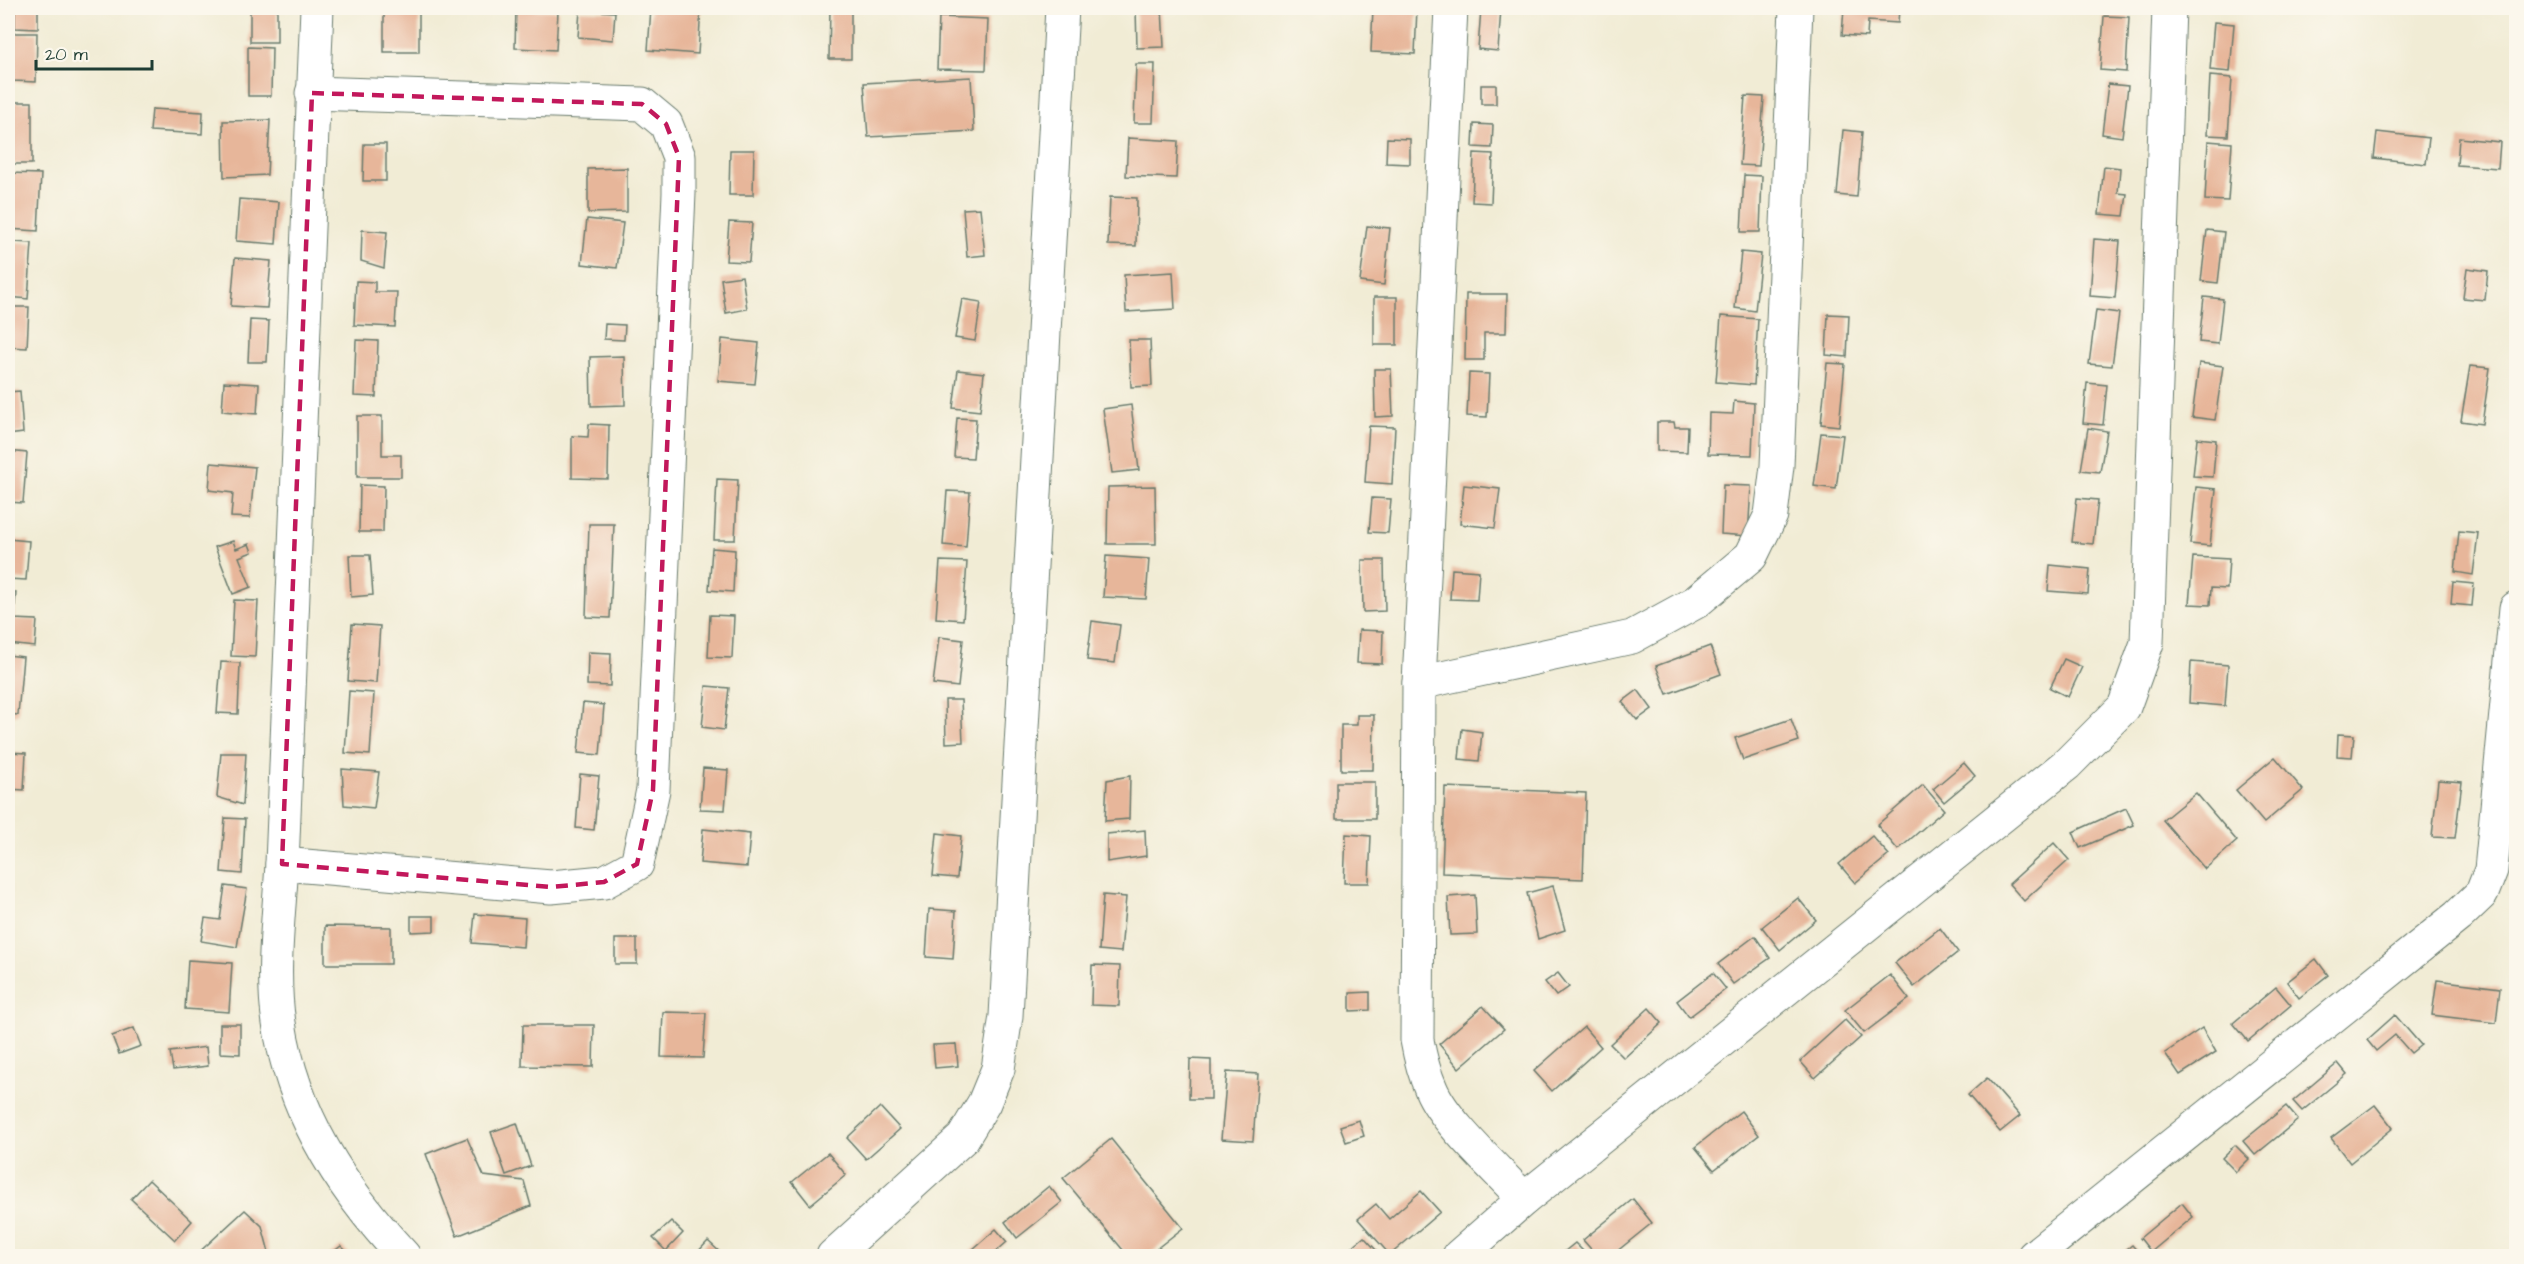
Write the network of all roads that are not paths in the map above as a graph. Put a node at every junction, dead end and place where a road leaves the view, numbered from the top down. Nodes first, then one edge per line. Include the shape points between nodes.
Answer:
1 (317, 8) edge
2 (1062, 8) edge
3 (1451, 8) edge
4 (1796, 8) edge
5 (2169, 8) edge
6 (312, 93) junction
7 (2517, 608) edge
8 (1419, 683) junction
9 (282, 864) junction
10 (1524, 1199) junction
11 (404, 1257) edge
12 (833, 1257) edge
13 (1459, 1257) edge
14 (2034, 1257) edge

1 - 6 street
2 - 12 street via 1007,1004 998,1069 963,1138
3 - 8 street
4 - 8 street via 1777,466 1771,515 1751,556 1696,602 1632,637
5 - 10 street via 2147,643 2124,707 2067,764
6 - 9 street
6 - 9 street via 642,104 666,124 679,157 678,216 653,790 637,864 604,882 551,887
7 - 14 street via 2491,870 2482,893
8 - 10 street via 1417,1040 1421,1064 1445,1113
9 - 11 street via 276,967 278,1022 291,1079 313,1132 340,1177 372,1222
10 - 13 street

